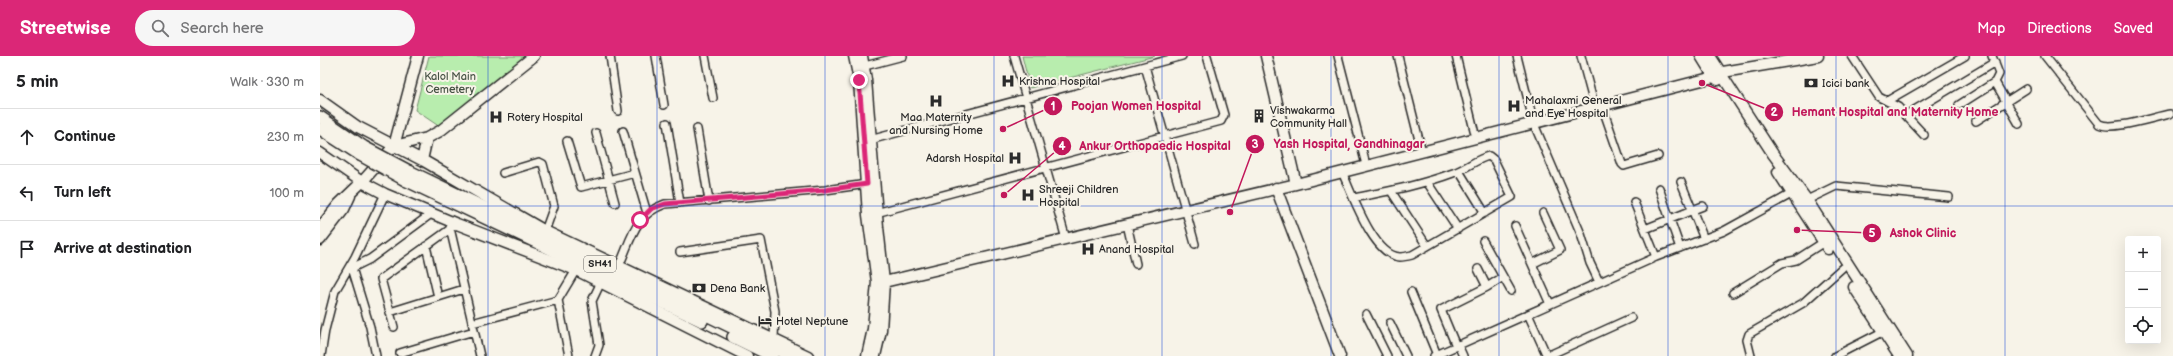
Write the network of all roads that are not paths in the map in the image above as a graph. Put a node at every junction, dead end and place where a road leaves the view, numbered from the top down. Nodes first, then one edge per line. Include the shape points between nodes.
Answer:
1 (418, 56) edge
2 (534, 56) edge
3 (610, 56) edge
4 (656, 56) edge
5 (705, 56) edge
6 (854, 56) edge
7 (862, 56) edge
8 (903, 56) edge
9 (1014, 56) edge
10 (1182, 56) edge
11 (1208, 56) edge
12 (1266, 56) edge
13 (1338, 56) edge
14 (1398, 56) edge
15 (1456, 56) edge
16 (1517, 56) edge
17 (1581, 56) edge
18 (1701, 56) edge
19 (1710, 56) edge
20 (1818, 56) edge
21 (1852, 56) edge
22 (1965, 56) edge
23 (2045, 56) edge
24 (1802, 57) edge
25 (1993, 59) edge
26 (1145, 66) junction
27 (861, 68) junction
28 (1718, 75) junction
29 (1995, 82) junction
30 (2026, 89) dead end
31 (712, 98) dead end
32 (1026, 98) junction
33 (320, 100) edge
34 (1887, 101) junction
35 (2006, 102) junction
36 (664, 105) dead end
37 (1959, 105) dead end
38 (1598, 107) junction
39 (618, 111) dead end
40 (2170, 114) dead end
41 (1906, 115) junction
42 (320, 117) edge
43 (1976, 122) dead end
44 (667, 123) dead end
45 (1534, 124) junction
46 (2019, 124) dead end
47 (320, 129) edge
48 (697, 129) dead end
49 (623, 131) dead end
50 (596, 133) dead end
51 (1924, 135) dead end
52 (1164, 136) junction
53 (427, 138) junction
54 (1476, 138) junction
55 (567, 141) dead end
56 (866, 141) junction
57 (394, 146) junction
58 (362, 151) junction
59 (1422, 152) junction
60 (320, 154) edge
61 (1658, 156) dead end
62 (422, 160) junction
63 (1366, 165) junction
64 (1046, 166) junction
65 (1459, 171) junction
66 (1342, 172) junction
67 (503, 173) dead end
68 (635, 173) junction
69 (407, 176) junction
70 (608, 179) junction
71 (362, 182) junction
72 (1427, 182) junction
73 (1681, 182) dead end
74 (867, 184) junction
75 (1296, 184) junction
76 (1276, 188) junction
77 (1659, 188) dead end
78 (1392, 191) junction
79 (352, 192) junction
80 (1793, 193) junction
81 (385, 194) junction
82 (1948, 197) dead end
83 (1354, 198) junction
84 (709, 200) junction
85 (1807, 200) junction
86 (1634, 202) dead end
87 (615, 203) dead end
88 (680, 203) junction
89 (1703, 206) dead end
90 (1185, 210) junction
91 (1693, 210) junction
92 (1485, 212) junction
93 (647, 213) junction
94 (1543, 213) dead end
95 (431, 214) junction
96 (872, 214) junction
97 (1669, 219) junction
98 (1127, 224) junction
99 (453, 226) junction
100 (1514, 226) dead end
101 (320, 228) edge
102 (1458, 229) junction
103 (1645, 229) junction
104 (545, 231) junction
105 (1066, 239) junction
106 (1704, 239) junction
107 (320, 240) edge
108 (1483, 241) dead end
109 (1824, 242) junction
110 (1195, 244) dead end
111 (426, 246) junction
112 (1427, 246) junction
113 (1680, 248) junction
114 (680, 252) dead end
115 (1656, 257) junction
116 (1136, 264) dead end
117 (1532, 264) junction
118 (619, 266) junction
119 (1842, 268) junction
120 (1478, 269) dead end
121 (576, 270) junction
122 (1503, 277) junction
123 (601, 282) junction
124 (881, 282) junction
125 (1600, 282) junction
126 (1487, 286) junction
127 (464, 289) junction
128 (1511, 291) dead end
129 (1410, 292) dead end
130 (1733, 293) dead end
131 (438, 297) junction
132 (558, 300) junction
133 (1550, 304) junction
134 (390, 312) junction
135 (1366, 314) dead end
136 (1528, 314) junction
137 (1631, 318) dead end
138 (1390, 323) dead end
139 (394, 327) dead end
140 (473, 327) junction
141 (1882, 332) junction
142 (774, 340) junction
143 (1457, 346) junction
144 (400, 353) dead end
145 (1435, 355) edge
146 (321, 356) edge
147 (376, 356) edge
148 (480, 356) edge
149 (569, 356) edge
150 (595, 356) edge
151 (747, 356) edge
152 (772, 356) edge
153 (791, 356) edge
154 (808, 356) edge
155 (867, 356) edge
156 (875, 356) edge
157 (1340, 356) edge
158 (1387, 356) edge
159 (1406, 356) edge
160 (1464, 356) edge
161 (1547, 356) edge
162 (1751, 356) edge
163 (1835, 356) edge
164 (1899, 356) edge
165 (1907, 356) edge

1 - 57 street
2 - 53 street via 440,131
3 - 39 street
4 - 36 street
5 - 31 street
6 - 27 street
7 - 27 street
8 - 27 street
9 - 32 street
10 - 26 street
11 - 52 street via 1223,118 1221,121
12 - 75 street
13 - 63 street
14 - 59 street
15 - 54 street
16 - 45 street
17 - 38 street
18 - 28 street
19 - 28 street
20 - 24 street
21 - 34 street via 1873,90
22 - 34 street
23 - 40 street via 2102,126
24 - 28 street
25 - 29 street via 1999,74
25 - 41 street
26 - 32 street
26 - 52 street
27 - 56 street
28 - 38 street
28 - 80 street
28 - 85 street
29 - 35 street
29 - 37 street
30 - 35 street
32 - 56 street
32 - 64 street
33 - 57 street via 358,127
34 - 41 street via 1898,106
35 - 43 street
35 - 46 street
38 - 45 street
38 - 61 street via 1624,166
41 - 51 street
42 - 58 main road, SH41
44 - 88 street
45 - 54 street
45 - 125 street
47 - 58 main road, SH41
48 - 84 street
49 - 68 street
50 - 70 street
52 - 64 street
52 - 90 street
53 - 57 street
53 - 62 street
54 - 59 street
55 - 70 street via 580,187
56 - 74 street
56 - 96 street
57 - 62 street
57 - 71 street
58 - 69 main road, SH41, bridge
59 - 63 street
60 - 71 street
62 - 104 street
63 - 66 street
64 - 96 street
64 - 105 street
65 - 72 street
65 - 92 street
65 - 92 street via 1482,158 1489,156 1494,160 1512,197
66 - 75 street
66 - 83 street
67 - 104 street via 539,162 543,164 554,209
68 - 70 street
68 - 93 street
69 - 152 main road, SH41
69 - 153 main road, SH41
70 - 87 street
71 - 79 street
71 - 81 street
72 - 78 street
72 - 102 street
73 - 91 street
74 - 84 street
74 - 96 street
75 - 76 street
76 - 90 street
76 - 157 street
77 - 97 street
78 - 83 street
78 - 112 street
79 - 101 street
79 - 107 street via 344,209
80 - 106 street via 1724,231
80 - 109 street
81 - 95 street
81 - 146 street via 355,257 334,291
82 - 85 street via 1836,186
83 - 112 street via 1373,238 1386,252 1399,257 1412,255
84 - 88 street
85 - 165 street
86 - 103 street
88 - 93 street via 665,204
89 - 91 street
90 - 98 street
90 - 110 street
91 - 97 street
91 - 106 street
92 - 102 street
93 - 118 street via 640,220
94 - 117 street via 1560,250
95 - 99 street
95 - 147 street via 370,259 352,268
96 - 124 street
97 - 103 street
97 - 113 street
98 - 105 street
98 - 116 street
99 - 111 street
99 - 121 street
99 - 127 street
100 - 117 street
102 - 112 street
103 - 115 street
104 - 118 street
105 - 124 street
106 - 113 street
108 - 122 street
109 - 119 street
109 - 130 street via 1796,260 1782,263
111 - 131 street
111 - 134 street via 381,279
113 - 115 street
114 - 142 street via 761,240 775,311
115 - 125 street
117 - 133 street
118 - 142 street
119 - 141 street
119 - 162 street via 1803,304 1749,334 1747,340
120 - 126 street
121 - 123 street
121 - 132 street
122 - 126 street
122 - 128 street
123 - 150 street via 592,301 599,345
123 - 151 street
124 - 155 street
124 - 156 street via 881,330
125 - 133 street
126 - 143 street via 1441,310
127 - 131 street
127 - 140 street
129 - 145 street
131 - 134 street
132 - 140 street
132 - 149 street
133 - 136 street
134 - 139 street
135 - 158 street
136 - 143 street
136 - 161 street
137 - 161 street
138 - 159 street
140 - 144 street
140 - 148 street
141 - 163 street
141 - 164 street
142 - 154 street
143 - 145 street
143 - 160 street

